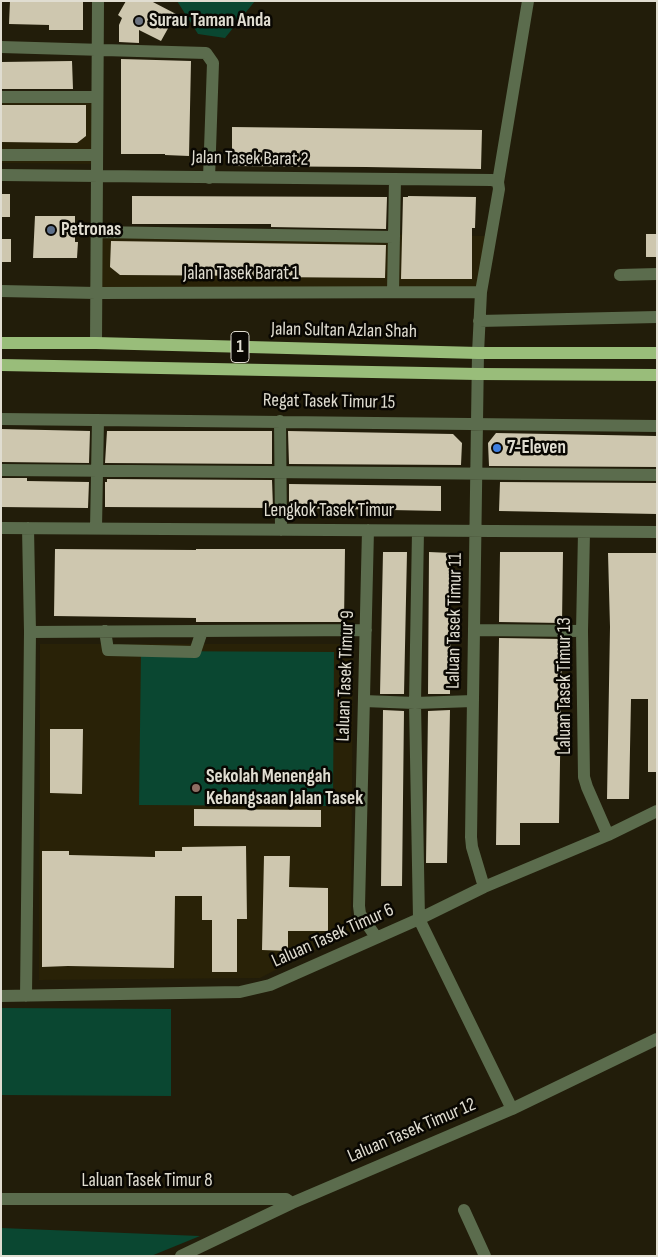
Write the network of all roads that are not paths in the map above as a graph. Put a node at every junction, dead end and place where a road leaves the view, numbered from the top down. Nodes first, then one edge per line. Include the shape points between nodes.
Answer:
1 (98, 1) edge
2 (528, 1) edge
3 (1, 47) edge
4 (98, 49) junction
5 (1, 97) edge
6 (98, 97) junction
7 (1, 155) edge
8 (97, 155) junction
9 (1, 175) edge
10 (97, 176) junction
11 (209, 178) junction
12 (395, 180) junction
13 (498, 182) junction
14 (96, 232) junction
15 (394, 237) junction
16 (657, 274) edge
17 (620, 275) dead end
18 (1, 291) edge
19 (393, 292) junction
20 (480, 292) junction
21 (96, 293) junction
22 (657, 317) edge
23 (479, 321) junction
24 (1, 343) edge
25 (96, 343) junction
26 (478, 353) junction
27 (657, 353) edge
28 (1, 365) edge
29 (478, 374) junction
30 (657, 375) edge
31 (1, 419) edge
32 (98, 420) junction
33 (280, 421) junction
34 (477, 423) junction
35 (657, 426) edge
36 (1, 470) edge
37 (97, 471) junction
38 (279, 472) junction
39 (476, 474) junction
40 (657, 475) edge
41 (1, 528) edge
42 (28, 528) junction
43 (96, 528) junction
44 (281, 530) junction
45 (368, 530) junction
46 (418, 531) junction
47 (476, 531) junction
48 (584, 532) junction
49 (657, 532) edge
50 (366, 630) junction
51 (474, 630) junction
52 (105, 631) junction
53 (202, 631) junction
54 (582, 631) junction
55 (30, 632) junction
56 (364, 701) junction
57 (473, 701) junction
58 (416, 702) junction
59 (657, 811) edge
60 (608, 835) junction
61 (484, 887) junction
62 (419, 919) junction
63 (376, 938) junction
64 (1, 996) edge
65 (26, 996) junction
66 (657, 1039) edge
67 (512, 1109) junction
68 (1, 1200) edge
69 (292, 1203) junction
70 (464, 1210) dead end
71 (182, 1256) edge
72 (485, 1256) edge

1 - 4 street
2 - 13 street, Laluan Tasek Timur 11
3 - 4 street
4 - 6 street
4 - 11 street via 206,53 209,56 213,63
5 - 6 street
6 - 8 street
7 - 8 street
8 - 10 street
9 - 10 street, Jalan Tasek Barat 2
10 - 11 street, Jalan Tasek Barat 2
10 - 14 street
11 - 12 street, Jalan Tasek Barat 2
12 - 13 street, Jalan Tasek Barat 2
12 - 15 street
13 - 20 street, Laluan Tasek Timur 11
14 - 15 street
14 - 21 street
15 - 19 street
16 - 17 street
18 - 21 street, Jalan Tasek Barat 1
19 - 20 street, Jalan Tasek Barat 1
19 - 21 street, Jalan Tasek Barat 1
20 - 23 street, Laluan Tasek Timur 11
21 - 25 street
22 - 23 street
23 - 26 street, Laluan Tasek Timur 11
24 - 25 main road, Jalan Sultan Azlan Shah / 1
25 - 26 main road, Jalan Sultan Azlan Shah / 1
26 - 27 main road, Jalan Sultan Azlan Shah / 1
26 - 29 street, Laluan Tasek Timur 11
28 - 29 main road, 1
29 - 30 main road, 1
29 - 34 street, Laluan Tasek Timur 11
31 - 32 street, Regat Tasek Timur 15
32 - 33 street, Regat Tasek Timur 15
32 - 37 street
33 - 34 street, Regat Tasek Timur 15
33 - 38 street
34 - 35 street, Regat Tasek Timur 15
34 - 39 street, Laluan Tasek Timur 11
36 - 37 street
37 - 38 street
37 - 43 street
38 - 39 street
38 - 44 street
39 - 40 street
39 - 47 street, Laluan Tasek Timur 11
41 - 42 street, Lengkok Tasek Timur
42 - 43 street, Lengkok Tasek Timur
42 - 55 street
43 - 44 street, Lengkok Tasek Timur
44 - 45 street, Lengkok Tasek Timur
45 - 46 street, Lengkok Tasek Timur
45 - 50 street, Laluan Tasek Timur 9
46 - 47 street, Lengkok Tasek Timur
46 - 58 street
47 - 48 street, Lengkok Tasek Timur
47 - 51 street, Laluan Tasek Timur 11
48 - 49 street, Lengkok Tasek Timur
48 - 54 street, Laluan Tasek Timur 13
50 - 53 street
50 - 56 street, Laluan Tasek Timur 9
51 - 54 street
51 - 57 street, Laluan Tasek Timur 11
52 - 53 street
52 - 53 street via 108,650 195,652
52 - 55 street
54 - 60 street, Laluan Tasek Timur 13 via 584,776
55 - 65 street
56 - 58 street
56 - 63 street, Laluan Tasek Timur 9 via 359,906 360,914
57 - 58 street
57 - 61 street, Laluan Tasek Timur 11 via 471,837
58 - 62 street
59 - 60 street, Laluan Tasek Timur 6
60 - 61 street, Laluan Tasek Timur 6
61 - 62 street, Laluan Tasek Timur 6
62 - 63 street, Laluan Tasek Timur 6
62 - 67 street
63 - 65 street, Laluan Tasek Timur 6 via 270,985 240,992
64 - 65 street, Laluan Tasek Timur 6
66 - 67 street, Laluan Tasek Timur 12
67 - 69 street, Laluan Tasek Timur 12
68 - 69 street, Laluan Tasek Timur 8 via 286,1199
69 - 71 street, Laluan Tasek Timur 12
70 - 72 street

